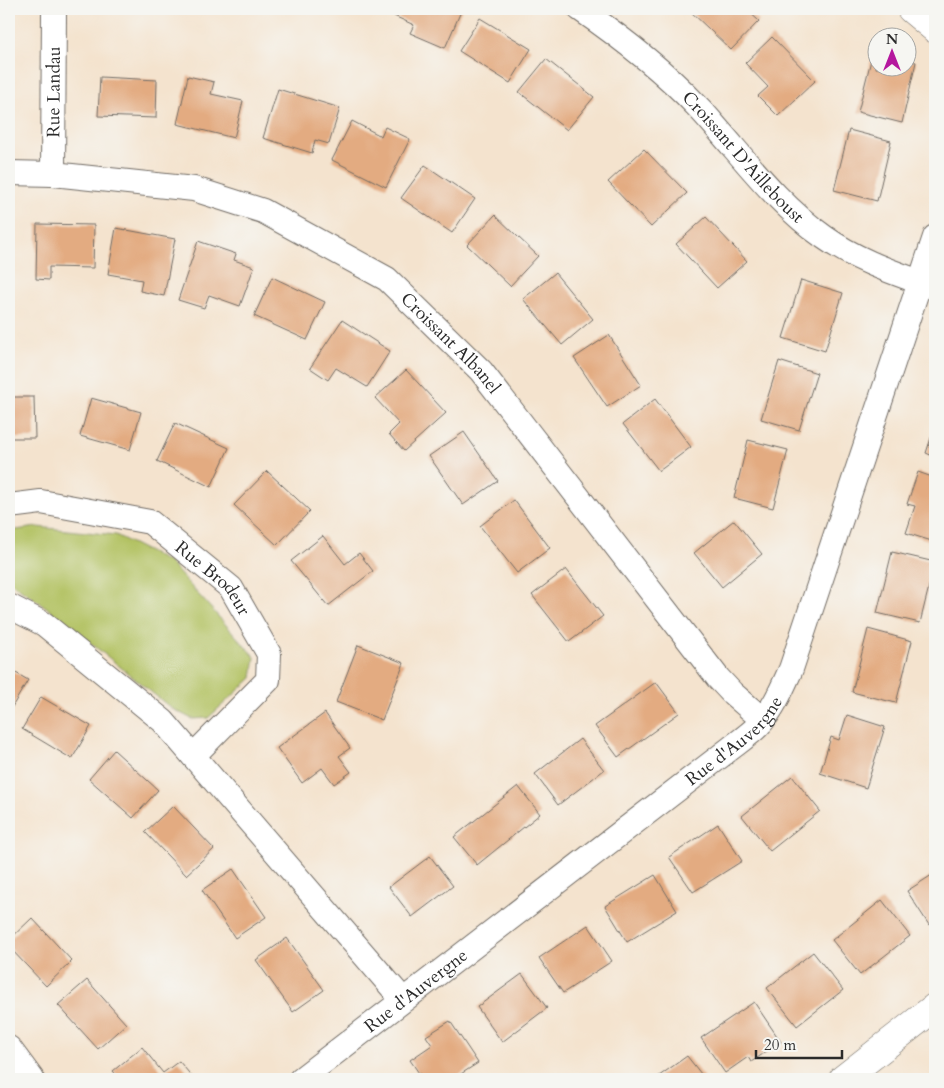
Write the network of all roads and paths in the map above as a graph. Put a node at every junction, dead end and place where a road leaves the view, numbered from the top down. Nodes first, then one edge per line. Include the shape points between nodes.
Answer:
1 (54, 9) edge
2 (580, 9) edge
3 (911, 9) edge
4 (935, 29) edge
5 (9, 173) edge
6 (53, 174) junction
7 (935, 236) edge
8 (920, 282) junction
9 (9, 506) edge
10 (9, 606) edge
11 (763, 720) junction
12 (193, 756) junction
13 (403, 1000) junction
14 (935, 1007) edge
15 (9, 1048) edge
16 (32, 1079) edge
17 (301, 1079) edge
18 (843, 1079) edge

1 - 6 street, Rue Landau
2 - 8 street, Croissant D'Ailleboust via 633,48 698,106 776,196 803,221 842,249
3 - 4 main road
5 - 6 street, Croissant Albanel
6 - 11 street, Croissant Albanel via 194,189 263,211 388,279 481,371 718,678
7 - 8 street, Rue d'Auvergne
8 - 11 street, Rue d'Auvergne via 791,669
9 - 12 street, Rue Brodeur via 41,502 150,522 231,588 268,654 268,680
10 - 12 street via 44,624 163,721
11 - 13 street, Rue d'Auvergne
12 - 13 street
13 - 17 street, Rue d'Auvergne
14 - 18 main road
15 - 16 street

